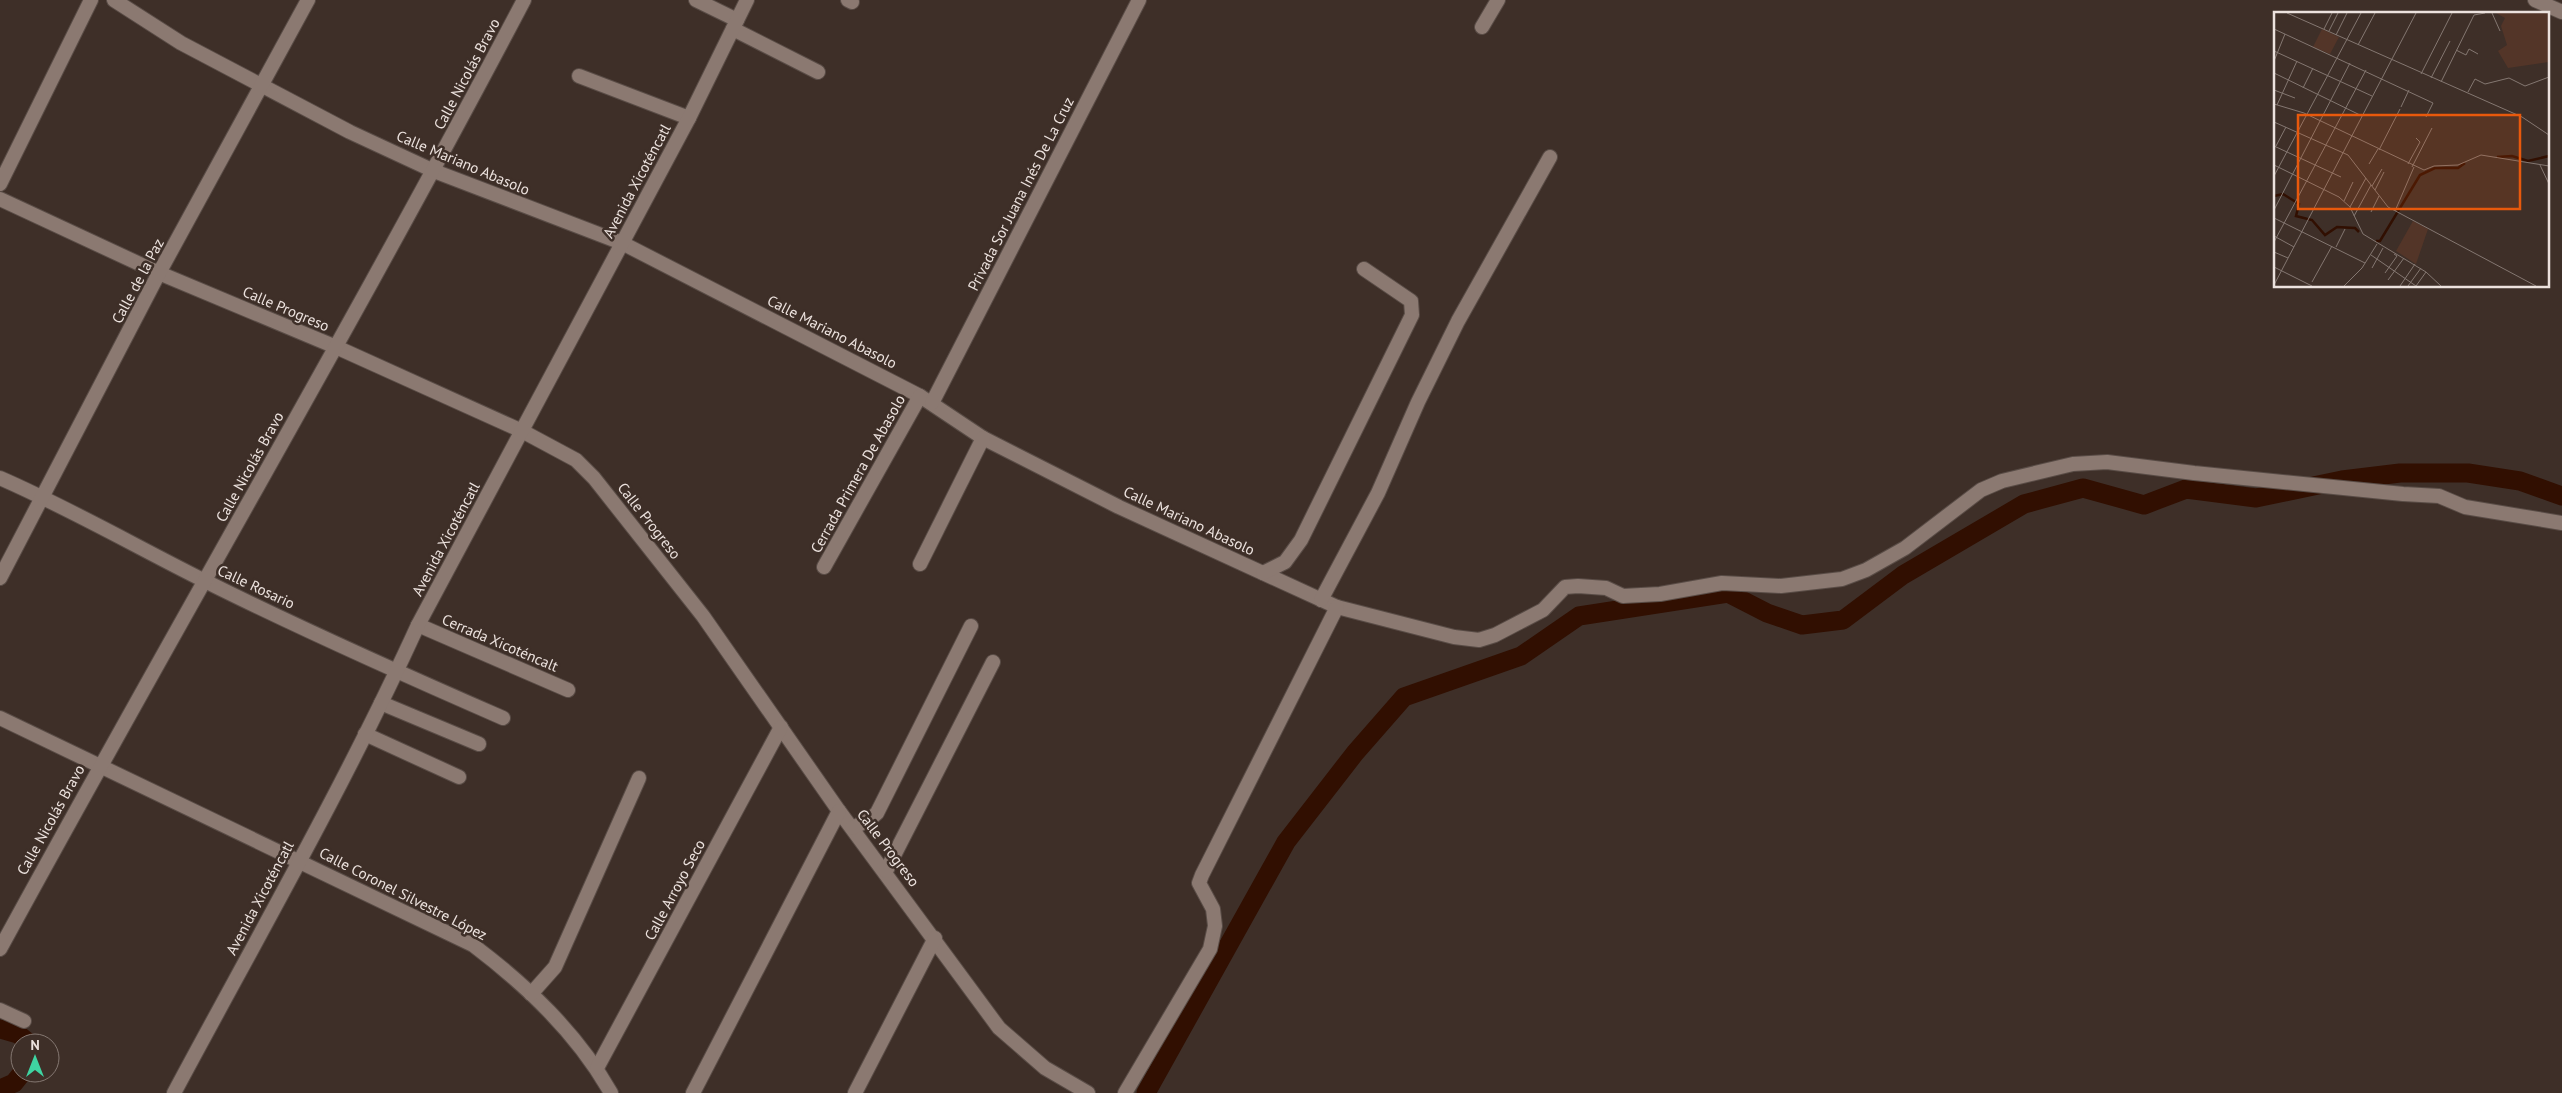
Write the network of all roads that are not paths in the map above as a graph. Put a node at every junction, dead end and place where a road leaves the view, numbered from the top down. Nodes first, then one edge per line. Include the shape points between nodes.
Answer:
1 (91, 0) edge
2 (114, 0) edge
3 (308, 0) edge
4 (524, 0) edge
5 (696, 0) edge
6 (747, 0) edge
7 (1139, 0) edge
8 (1498, 0) edge
9 (2535, 0) edge
10 (2562, 12) edge
11 (735, 25) junction
12 (1482, 27) dead end
13 (818, 72) dead end
14 (579, 76) dead end
15 (262, 86) junction
16 (689, 118) junction
17 (1550, 157) dead end
18 (434, 171) junction
19 (0, 184) edge
20 (0, 199) edge
21 (622, 243) junction
22 (1364, 269) dead end
23 (159, 273) junction
24 (336, 348) junction
25 (926, 399) junction
26 (522, 431) junction
27 (983, 438) junction
28 (0, 478) edge
29 (43, 497) junction
30 (2562, 522) edge
31 (920, 564) dead end
32 (824, 567) dead end
33 (1264, 573) junction
34 (0, 578) edge
35 (205, 581) junction
36 (1321, 600) junction
37 (1337, 607) junction
38 (418, 625) junction
39 (971, 626) dead end
40 (993, 662) dead end
41 (397, 672) junction
42 (568, 690) dead end
43 (381, 703) junction
44 (0, 718) edge
45 (503, 718) dead end
46 (781, 727) junction
47 (364, 734) junction
48 (479, 744) dead end
49 (100, 765) junction
50 (459, 777) dead end
51 (639, 778) dead end
52 (839, 811) junction
53 (852, 828) junction
54 (299, 860) junction
55 (886, 871) junction
56 (934, 938) junction
57 (0, 948) edge
58 (531, 994) junction
59 (0, 1010) edge
60 (24, 1021) dead end
61 (597, 1068) junction
62 (174, 1093) edge
63 (611, 1093) edge
64 (693, 1093) edge
65 (855, 1093) edge
66 (1088, 1093) edge
67 (1125, 1093) edge

1 - 19 street
2 - 15 street, Calle Mariano Abasolo via 181,43
3 - 15 street, Calle de la Paz
4 - 18 street, Calle Nicolás Bravo
5 - 11 street
6 - 11 street, Avenida Xicoténcatl
7 - 25 street, Privada Sor Juana Inés De La Cruz
8 - 12 street
9 - 10 street
11 - 13 street
11 - 16 street, Avenida Xicoténcatl
14 - 16 street
15 - 18 street, Calle Mariano Abasolo
15 - 23 street, Calle de la Paz
16 - 21 street, Avenida Xicoténcatl
17 - 36 street via 1458,321 1378,493
18 - 21 street, Calle Mariano Abasolo
18 - 24 street, Calle Nicolás Bravo
20 - 23 street, Calle Progreso
21 - 25 street, Calle Mariano Abasolo
21 - 26 street, Avenida Xicoténcatl
22 - 33 street via 1411,301 1412,315 1301,540 1286,562
23 - 24 street, Calle Progreso
23 - 29 street, Calle de la Paz
24 - 26 street, Calle Progreso
24 - 35 street, Calle Nicolás Bravo
25 - 27 street, Calle Mariano Abasolo
25 - 32 street, Cerrada Primera De Abasolo
26 - 38 street, Avenida Xicoténcatl
26 - 46 street, Calle Progreso via 576,460 594,478 703,616
27 - 31 street
27 - 33 street, Calle Mariano Abasolo via 1120,507
28 - 29 street, Calle Rosario
29 - 34 street, Calle de la Paz
29 - 35 street, Calle Rosario
30 - 37 street, Calle Mariano Abasolo via 2465,507 2439,496 2108,462 2073,464 2002,480 1981,490 1905,548 1866,570 1842,579 1781,586 1722,583 1660,594 1623,596 1606,588 1565,588 1543,610 1479,640 1454,637
33 - 36 street, Calle Mariano Abasolo
35 - 41 street, Calle Rosario
35 - 49 street, Calle Nicolás Bravo
36 - 37 street, Calle Mariano Abasolo
37 - 67 street via 1202,875 1199,884 1213,910 1210,949
38 - 41 street, Avenida Xicoténcatl
38 - 42 street, Cerrada Xicoténcalt
39 - 53 street via 877,812
40 - 55 street
41 - 43 street, Avenida Xicoténcatl
41 - 45 street, Calle Rosario
43 - 47 street, Avenida Xicoténcatl
43 - 48 street
44 - 49 street, Calle Coronel Silvestre López
46 - 52 street, Calle Progreso
46 - 61 street, Calle Arroyo Seco
47 - 50 street
47 - 54 street, Avenida Xicoténcatl
49 - 54 street, Calle Coronel Silvestre López
49 - 57 street, Calle Nicolás Bravo
51 - 58 street via 555,967
52 - 53 street, Calle Progreso
52 - 64 street
53 - 55 street, Calle Progreso
54 - 58 street, Calle Coronel Silvestre López via 473,945
54 - 62 street, Avenida Xicoténcatl
55 - 56 street, Calle Progreso
56 - 65 street
56 - 66 street, Calle Progreso via 999,1028 1045,1068
58 - 61 street, Calle Coronel Silvestre López via 564,1027
59 - 60 street
61 - 63 street, Calle Coronel Silvestre López

